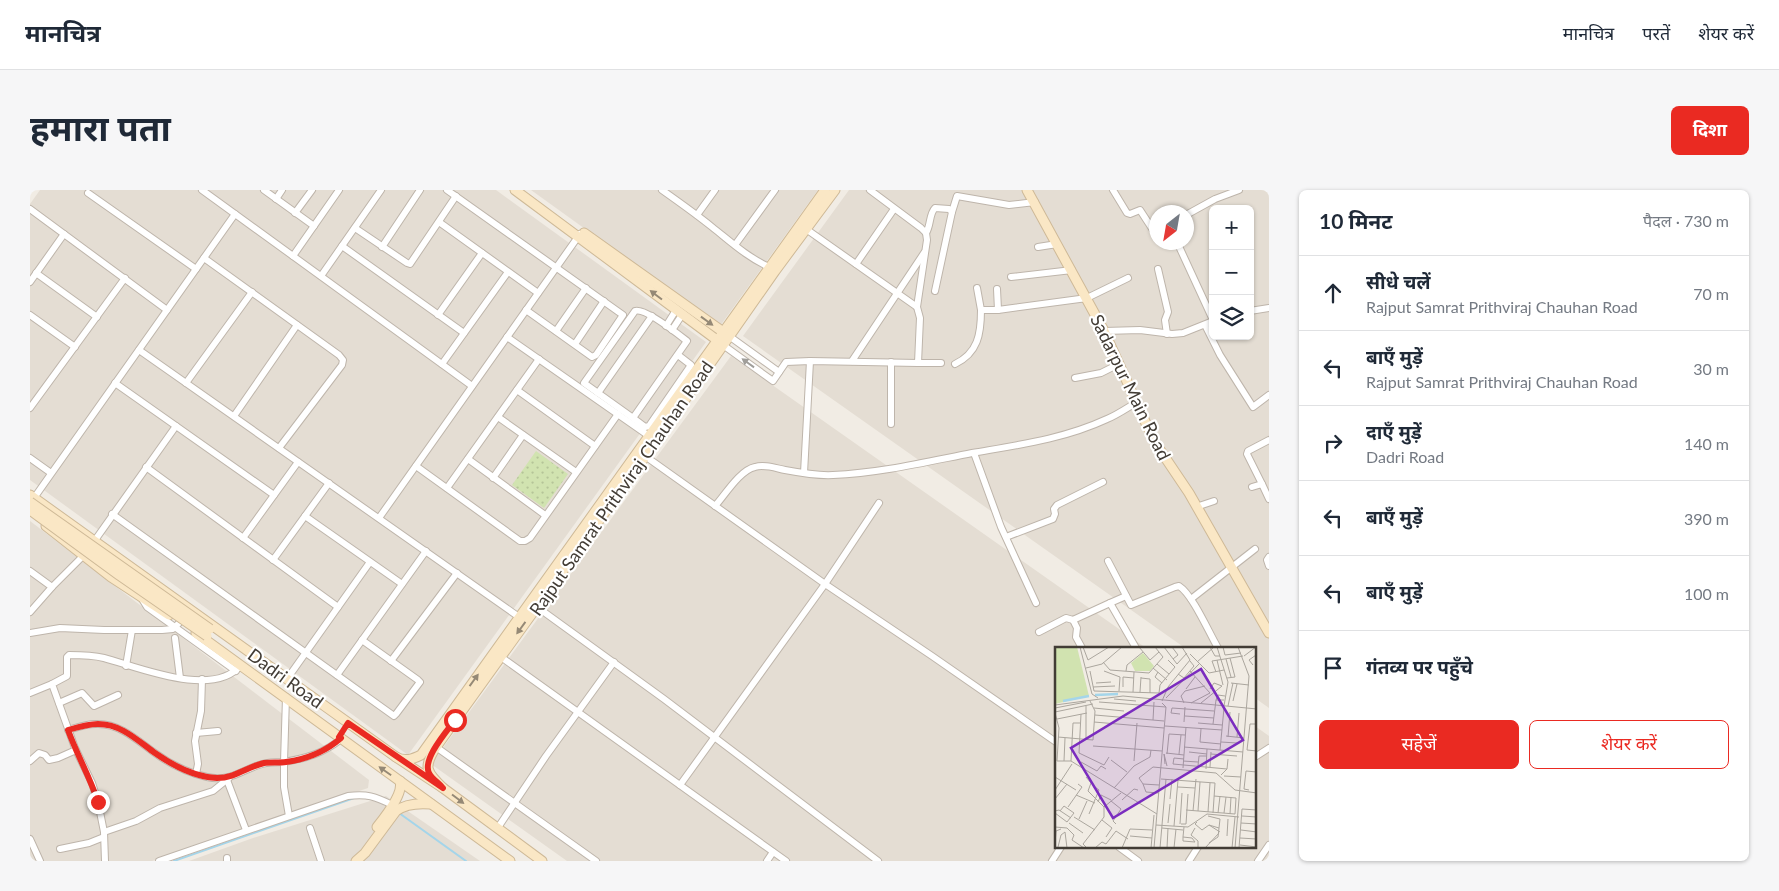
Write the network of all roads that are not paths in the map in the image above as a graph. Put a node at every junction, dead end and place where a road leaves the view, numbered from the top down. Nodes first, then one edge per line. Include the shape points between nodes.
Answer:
1 (202, 190) edge
2 (264, 190) edge
3 (282, 190) edge
4 (312, 190) edge
5 (340, 190) edge
6 (381, 190) edge
7 (420, 190) edge
8 (447, 190) edge
9 (515, 190) edge
10 (525, 190) edge
11 (662, 190) edge
12 (715, 190) edge
13 (775, 190) edge
14 (825, 190) edge
15 (835, 190) edge
16 (870, 190) edge
17 (1027, 190) edge
18 (1113, 190) edge
19 (1239, 190) edge
20 (88, 192) dead end
21 (456, 196) junction
22 (276, 199) junction
23 (1034, 202) junction
24 (30, 208) edge
25 (894, 209) junction
26 (1194, 211) edge
27 (952, 212) junction
28 (295, 213) junction
29 (235, 214) junction
30 (697, 215) junction
31 (439, 222) junction
32 (1149, 224) edge
33 (314, 226) junction
34 (355, 228) junction
35 (806, 229) junction
36 (926, 233) junction
37 (64, 234) junction
38 (580, 234) junction
39 (1057, 244) junction
40 (342, 246) junction
41 (382, 246) junction
42 (736, 246) junction
43 (1038, 247) dead end
44 (926, 250) junction
45 (1181, 250) edge
46 (482, 252) junction
47 (293, 256) junction
48 (204, 258) junction
49 (856, 264) junction
50 (557, 267) junction
51 (769, 267) junction
52 (196, 269) junction
53 (1158, 269) dead end
54 (1072, 270) junction
55 (508, 272) junction
56 (36, 273) junction
57 (321, 276) junction
58 (1011, 277) dead end
59 (125, 278) junction
60 (1128, 278) dead end
61 (30, 282) edge
62 (586, 288) junction
63 (977, 288) dead end
64 (997, 289) dead end
65 (935, 291) dead end
66 (252, 292) junction
67 (538, 293) junction
68 (898, 294) junction
69 (1086, 298) junction
70 (604, 300) junction
71 (917, 307) junction
72 (1269, 308) edge
73 (167, 310) junction
74 (526, 310) junction
75 (981, 310) junction
76 (998, 310) junction
77 (1254, 310) edge
78 (679, 312) junction
79 (1209, 312) edge
80 (30, 314) edge
81 (438, 315) junction
82 (652, 316) junction
83 (97, 317) junction
84 (1209, 323) edge
85 (297, 325) junction
86 (1205, 325) junction
87 (666, 326) junction
88 (672, 330) junction
89 (556, 331) junction
90 (1104, 331) junction
91 (464, 333) junction
92 (726, 334) junction
93 (1167, 334) junction
94 (507, 337) junction
95 (720, 343) junction
96 (575, 344) junction
97 (75, 347) junction
98 (139, 350) junction
99 (678, 355) junction
100 (539, 359) junction
101 (810, 361) junction
102 (852, 361) junction
103 (891, 362) junction
104 (918, 363) junction
105 (940, 363) dead end
106 (442, 364) junction
107 (955, 364) dead end
108 (1119, 364) junction
109 (779, 372) junction
110 (1075, 378) dead end
111 (115, 383) junction
112 (186, 383) junction
113 (472, 386) junction
114 (517, 390) junction
115 (598, 393) junction
116 (30, 395) edge
117 (1269, 395) edge
118 (36, 400) junction
119 (1137, 402) junction
120 (30, 408) edge
121 (618, 414) junction
122 (234, 416) junction
123 (498, 417) junction
124 (633, 418) junction
125 (890, 424) dead end
126 (176, 426) junction
127 (523, 435) junction
128 (649, 436) junction
129 (1269, 440) edge
130 (595, 446) junction
131 (279, 448) junction
132 (974, 453) junction
133 (645, 456) junction
134 (30, 458) edge
135 (468, 459) junction
136 (298, 462) junction
137 (416, 466) junction
138 (146, 467) junction
139 (576, 472) junction
140 (50, 473) junction
141 (804, 473) junction
142 (493, 478) junction
143 (1103, 482) dead end
144 (329, 483) junction
145 (1262, 484) junction
146 (1252, 487) dead end
147 (447, 488) junction
148 (274, 495) junction
149 (31, 498) edge
150 (1269, 499) edge
151 (1214, 501) dead end
152 (879, 503) dead end
153 (715, 506) junction
154 (1196, 507) junction
155 (30, 510) edge
156 (30, 514) edge
157 (112, 514) junction
158 (545, 515) junction
159 (305, 516) junction
160 (379, 518) junction
161 (1006, 537) junction
162 (243, 538) junction
163 (94, 541) junction
164 (1255, 549) dead end
165 (426, 551) junction
166 (84, 556) junction
167 (1269, 557) edge
168 (273, 560) junction
169 (1108, 561) dead end
170 (370, 562) junction
171 (1269, 566) edge
172 (1233, 568) junction
173 (134, 569) junction
174 (30, 571) edge
175 (456, 573) junction
176 (402, 584) junction
177 (825, 584) junction
178 (125, 586) junction
179 (52, 587) junction
180 (1126, 596) junction
181 (1190, 599) junction
182 (1110, 603) junction
183 (1036, 604) dead end
184 (338, 607) junction
185 (537, 607) junction
186 (30, 612) edge
187 (519, 617) junction
188 (1074, 620) junction
189 (177, 624) junction
190 (132, 630) junction
191 (1039, 632) dead end
192 (30, 633) edge
193 (208, 633) junction
194 (1269, 633) edge
195 (175, 638) dead end
196 (232, 639) junction
197 (362, 640) junction
198 (1081, 647) edge
199 (1135, 647) edge
200 (1217, 647) edge
201 (305, 652) junction
202 (225, 654) junction
203 (501, 657) junction
204 (391, 661) junction
205 (614, 662) junction
206 (126, 666) junction
207 (239, 668) junction
208 (337, 675) junction
209 (180, 678) junction
210 (287, 678) junction
211 (202, 679) junction
212 (52, 684) junction
213 (30, 693) edge
214 (118, 695) dead end
215 (286, 697) junction
216 (59, 703) junction
217 (578, 712) junction
218 (348, 723) junction
219 (68, 730) junction
220 (218, 731) dead end
221 (196, 733) junction
222 (340, 738) junction
223 (713, 738) junction
224 (1055, 741) edge
225 (436, 747) junction
226 (1269, 748) edge
227 (76, 750) junction
228 (1256, 756) edge
229 (396, 757) junction
230 (30, 761) edge
231 (284, 762) junction
232 (196, 774) junction
233 (228, 779) junction
234 (400, 781) junction
235 (680, 785) junction
236 (443, 788) junction
237 (514, 802) junction
238 (431, 804) junction
239 (392, 805) junction
240 (289, 816) junction
241 (310, 828) dead end
242 (497, 829) junction
243 (246, 830) junction
244 (104, 835) junction
245 (30, 839) edge
246 (1269, 845) edge
247 (1061, 848) edge
248 (1120, 848) edge
249 (1197, 848) edge
250 (60, 849) dead end
251 (773, 852) junction
252 (1129, 854) junction
253 (357, 860) edge
254 (40, 861) edge
255 (105, 861) edge
256 (159, 861) edge
257 (321, 861) edge
258 (510, 861) edge
259 (542, 861) edge
260 (596, 861) edge
261 (767, 861) edge
262 (786, 861) edge
263 (878, 861) edge
264 (1052, 861) edge
265 (1124, 861) edge
266 (1138, 861) edge
267 (1189, 861) edge
268 (1258, 861) edge

1 - 29 street
2 - 22 street
3 - 22 street
4 - 28 street
5 - 33 street
6 - 34 street
7 - 41 street
8 - 21 street
9 - 38 street
10 - 38 street
11 - 30 street
12 - 30 street
13 - 42 street
14 - 51 street, Rajput Samrat Prithviraj Chauhan Road
15 - 35 street, Rajput Samrat Prithviraj Chauhan Road
16 - 25 street
17 - 23 street, Sadarpur Main Road
18 - 32 street via 1127,213 1140,210
19 - 26 street
20 - 52 street
21 - 31 street
21 - 50 street
22 - 28 street
23 - 27 street via 1009,205 957,196
23 - 39 street, Sadarpur Main Road
24 - 37 street
25 - 36 street
25 - 49 street
27 - 36 street via 935,208
27 - 65 street
28 - 33 street
29 - 47 street
29 - 48 street
30 - 42 street
31 - 41 street via 410,264
31 - 46 street
33 - 47 street
34 - 40 street
34 - 41 street
35 - 49 street
35 - 92 street, Rajput Samrat Prithviraj Chauhan Road
36 - 44 street
37 - 56 street
37 - 59 street
38 - 50 street
78 -> 38 street
38 -> 92 street
39 - 43 street
39 - 54 street, Sadarpur Main Road
40 - 57 street
40 - 81 street
42 - 51 street
44 - 68 street
44 - 71 street
45 - 79 street
46 - 55 street
46 - 81 street
47 - 57 street
48 - 52 street
48 - 66 street
49 - 68 street
50 - 62 street
50 - 67 street
51 - 92 street, Rajput Samrat Prithviraj Chauhan Road
52 - 73 street
53 - 93 street via 1168,312 1165,320
54 - 58 street
54 - 69 street, Sadarpur Main Road
55 - 67 street
55 - 91 street
56 - 61 street
56 - 83 street
57 - 106 street
59 - 73 street
59 - 83 street
60 - 69 street
62 - 70 street
62 - 89 street
63 - 75 street
64 - 76 street
66 - 85 street
66 - 112 street
67 - 74 street
68 - 71 street
68 - 102 street
69 - 76 street
69 - 90 street, Sadarpur Main Road
70 - 96 street
70 - 96 street via 622,313 622,317 594,357
71 - 104 street via 920,318
72 - 77 street
73 - 98 street
74 - 89 street
74 - 94 street
75 - 76 street
75 - 107 street via 981,324 971,353
78 - 87 street
78 - 88 street
78 - 95 street
80 - 97 street
81 - 91 street
82 - 87 street
82 - 115 street
82 - 115 street via 635,310 584,381
83 - 97 street
84 - 86 street
85 - 122 street
85 - 131 street via 343,360
86 - 93 street via 1183,333
86 - 117 street via 1220,356 1254,407
87 - 88 street
88 - 99 street via 687,341
89 - 96 street
90 - 93 street
90 - 108 street, Sadarpur Main Road
91 - 106 street
92 - 95 street, Rajput Samrat Prithviraj Chauhan Road
92 - 109 street
94 - 100 street
94 - 113 street
109 -> 95 street via 773,381
95 - 128 street, Rajput Samrat Prithviraj Chauhan Road
95 - 133 street, Rajput Samrat Prithviraj Chauhan Road
97 - 118 street
98 - 111 street
98 - 112 street
99 - 124 street
99 - 124 street via 691,365 649,426 645,427
100 - 114 street
100 - 121 street
101 - 102 street
101 - 109 street via 786,362
101 - 141 street
102 - 103 street
103 - 104 street
103 - 125 street
104 - 105 street
106 - 113 street
108 - 110 street via 1101,373
108 - 119 street, Sadarpur Main Road
111 - 126 street
111 - 140 street
112 - 122 street
113 - 137 street
114 - 123 street
114 - 130 street
115 - 124 street
116 - 118 street
118 - 120 street
119 - 132 street via 1086,428
119 - 154 street, Sadarpur Main Road via 1154,441
121 - 128 street
121 - 130 street
122 - 131 street
123 - 127 street
123 - 135 street
126 - 138 street
126 - 148 street
127 - 139 street
127 - 142 street
128 - 187 street, Rajput Samrat Prithviraj Chauhan Road
129 - 145 street via 1247,454
130 - 139 street
131 - 136 street
132 - 141 street via 863,473
132 - 161 street
133 - 153 street
133 - 185 street, Rajput Samrat Prithviraj Chauhan Road
134 - 140 street
135 - 142 street
135 - 147 street
136 - 144 street
136 - 148 street
137 - 147 street
137 - 160 street
138 - 157 street
138 - 162 street
139 - 158 street
140 - 149 street
141 - 153 street via 756,466 743,473
142 - 158 street
143 - 161 street via 1057,504 1053,520
144 - 159 street
144 - 160 street
145 - 146 street
145 - 150 street
147 - 158 street via 520,541 530,538
148 - 162 street
149 - 163 street, Dadri Road
149 - 193 street, bridge
151 - 154 street
152 - 177 street
153 - 177 street
154 - 172 street, Sadarpur Main Road
155 - 193 street, bridge via 119,575
156 - 166 street, Dadri Road
157 - 163 street
157 - 201 street
159 - 168 street
159 - 170 street
160 - 165 street
161 - 183 street
162 - 168 street
163 - 166 street
163 - 173 street, Dadri Road
164 - 172 street
165 - 175 street
165 - 176 street
166 - 178 street, Dadri Road
166 - 179 street
167 - 171 street
168 - 184 street
169 - 180 street
170 - 176 street
170 - 184 street
172 - 181 street
172 - 194 street, Sadarpur Main Road
173 - 178 street
173 - 196 street, Dadri Road
174 - 179 street
175 - 187 street
175 - 204 street
176 - 197 street
177 - 223 street
177 - 224 street
178 - 189 street, Dadri Road
179 - 186 street
180 - 181 street via 1133,605 1179,586
180 - 182 street
181 - 200 street
182 - 188 street
182 - 199 street
184 - 201 street
185 -> 203 street, Rajput Samrat Prithviraj Chauhan Road
185 - 205 street
229 -> 187 street, Rajput Samrat Prithviraj Chauhan Road via 412,760 421,755
188 - 191 street via 1066,618
188 - 198 street via 1076,638
189 - 190 street via 162,630
189 - 202 street, Dadri Road
189 - 207 street
190 - 192 street via 60,628
190 - 206 street
193 - 196 street
193 - 202 street
195 - 209 street
196 - 210 street, Dadri Road
197 - 204 street
197 - 208 street
201 - 208 street
201 - 210 street
202 - 207 street, Dadri Road
203 - 217 street
203 - 225 street, Rajput Samrat Prithviraj Chauhan Road
204 - 208 street via 420,682 394,716
205 - 217 street
205 - 223 street
206 - 209 street
206 - 212 street via 90,655 70,655 66,660 67,676
207 - 211 street via 228,676
207 - 215 street, Dadri Road
209 - 211 street
210 - 218 street, Dadri Road
211 - 221 street via 201,711
212 - 213 street
212 - 216 street
214 - 216 street via 94,706 82,693
215 - 222 street, Dadri Road
215 - 231 street
216 - 219 street
217 - 235 street
217 - 237 street
218 - 222 street
218 - 229 street, Dadri Road
219 - 227 street
219 - 232 street via 86,725 111,726 124,731 171,763
220 - 221 street
221 - 232 street
222 - 231 street via 328,749 312,756
234 -> 222 street, Dadri Road
223 - 235 street
223 - 263 street
225 - 236 street, Rajput Samrat Prithviraj Chauhan Road via 429,758 428,773
225 - 237 street
226 - 228 street
227 - 230 street via 49,760 39,753
227 - 244 street via 98,802
229 - 236 street, Dadri Road
231 - 233 street via 264,764
231 - 240 street
232 - 233 street
233 - 243 street
233 - 244 street via 213,790 160,808
234 - 238 street, Dadri Road
234 - 239 street via 401,788
235 - 251 street
236 -> 242 street, Dadri Road
237 - 242 street
237 - 260 street
238 - 253 street via 399,808
238 - 258 street, Dadri Road
239 - 240 street via 364,794 348,796
239 - 253 street via 361,849
240 - 243 street
241 - 257 street
242 - 259 street, Dadri Road
243 - 256 street
244 - 250 street via 89,843
244 - 255 street
245 - 254 street
246 - 268 street
247 - 264 street
248 - 252 street
249 - 267 street
251 - 261 street
251 - 262 street
252 - 265 street
252 - 266 street

